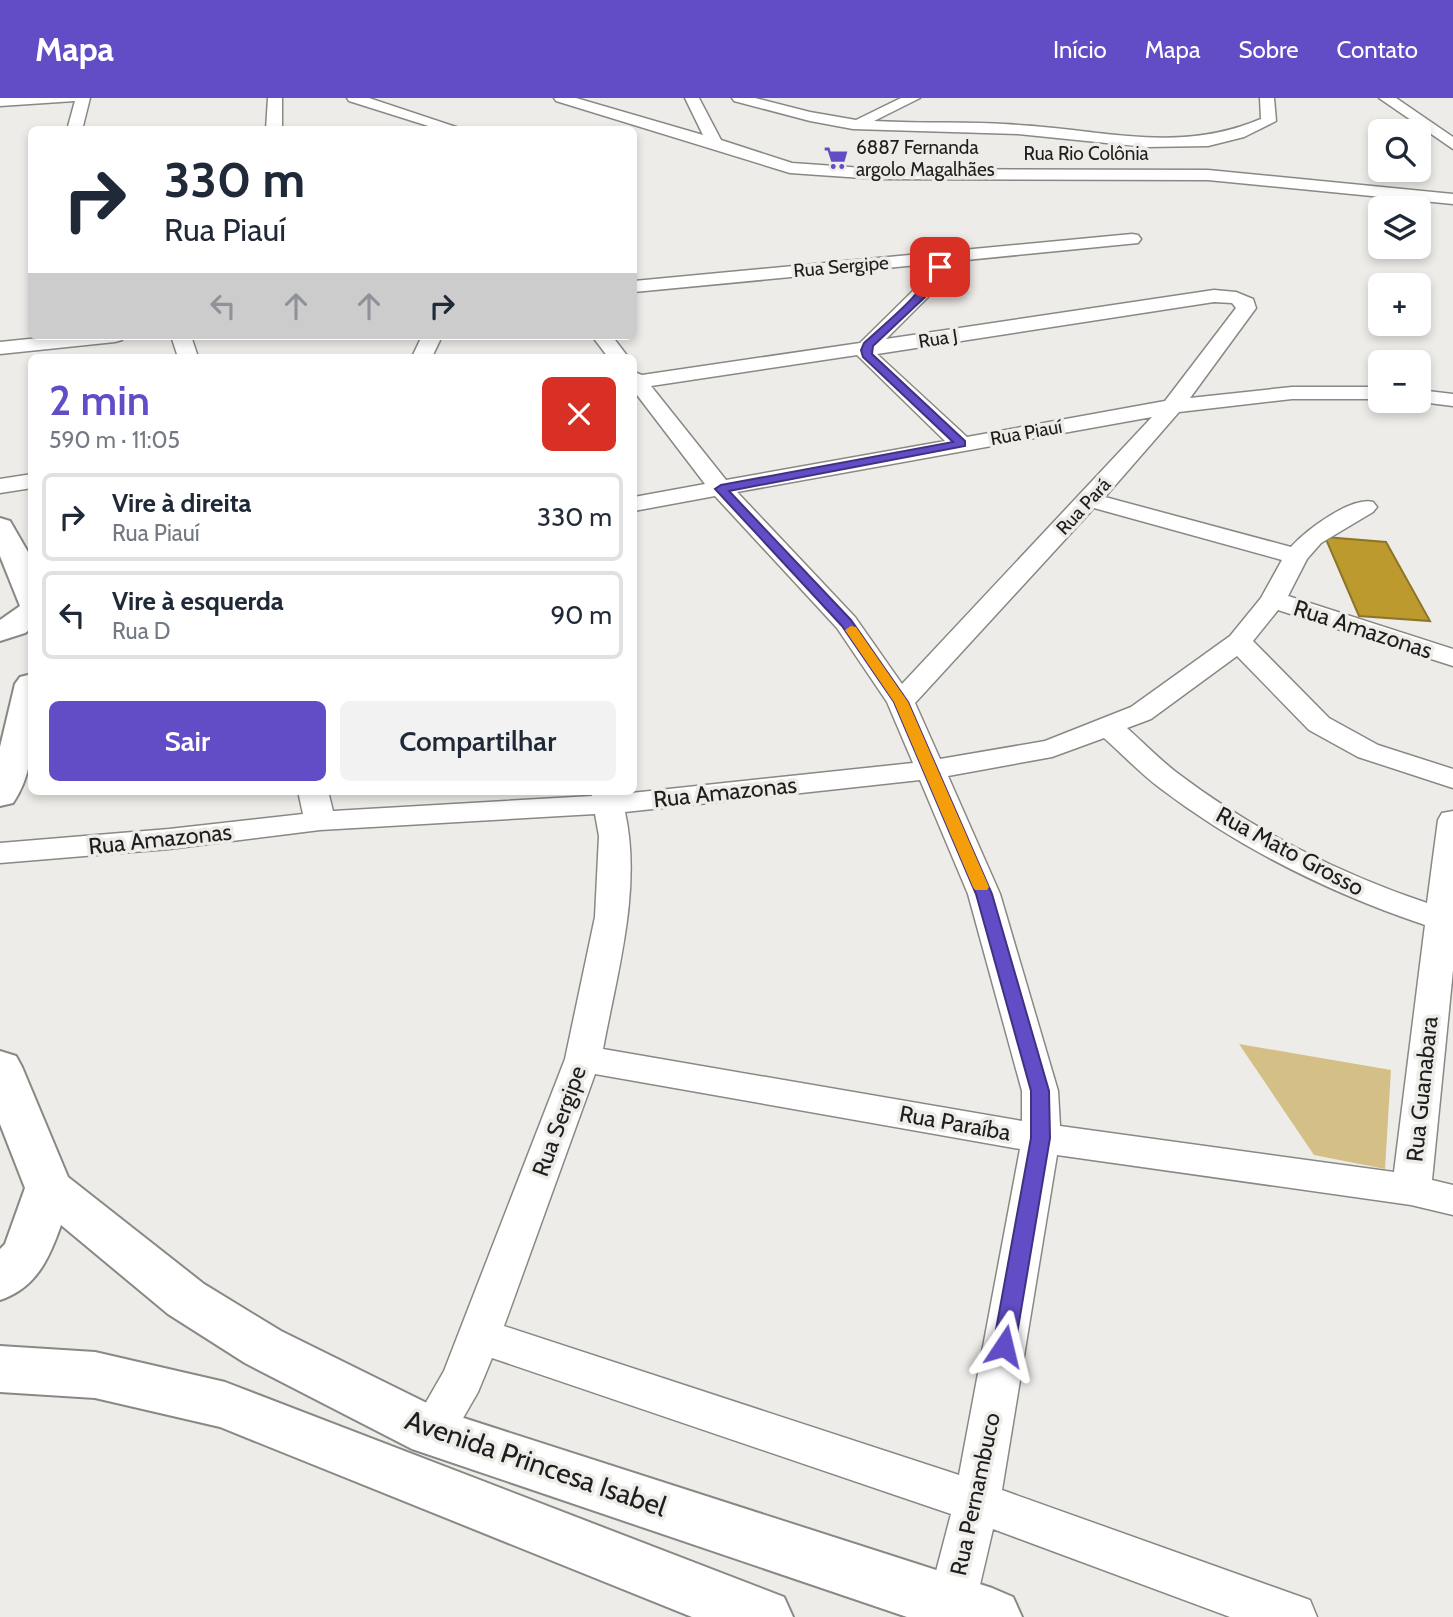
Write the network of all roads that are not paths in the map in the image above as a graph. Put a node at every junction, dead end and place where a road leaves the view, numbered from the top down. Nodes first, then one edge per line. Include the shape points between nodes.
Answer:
1 (70, 98) edge
2 (83, 98) edge
3 (275, 98) edge
4 (354, 98) edge
5 (561, 98) edge
6 (692, 98) edge
7 (739, 98) edge
8 (914, 98) edge
9 (1268, 98) edge
10 (1386, 98) edge
11 (0, 102) edge
12 (855, 124) junction
13 (75, 126) edge
14 (274, 126) edge
15 (445, 126) edge
16 (696, 138) junction
17 (647, 142) dead end
18 (715, 143) junction
19 (1453, 144) edge
20 (1453, 199) edge
21 (1132, 239) dead end
22 (932, 257) junction
23 (637, 286) edge
24 (1243, 300) joint
25 (77, 340) edge
26 (605, 340) edge
27 (0, 348) edge
28 (866, 350) junction
29 (616, 354) edge
30 (637, 380) edge
31 (637, 384) edge
32 (1368, 393) edge
33 (1431, 397) edge
34 (1453, 400) edge
35 (1170, 407) junction
36 (961, 444) junction
37 (28, 482) edge
38 (0, 486) edge
39 (721, 489) junction
40 (1090, 500) junction
41 (637, 503) edge
42 (1365, 507) dead end
43 (0, 527) edge
44 (1296, 556) junction
45 (28, 590) edge
46 (1273, 600) junction
47 (28, 615) edge
48 (0, 631) edge
49 (1239, 642) junction
50 (1453, 658) edge
51 (901, 702) junction
52 (28, 705) edge
53 (1109, 727) junction
54 (931, 770) junction
55 (1453, 779) edge
56 (0, 795) edge
57 (314, 795) edge
58 (633, 795) edge
59 (637, 795) edge
60 (609, 797) edge
61 (1453, 820) edge
62 (320, 821) junction
63 (0, 853) edge
64 (1447, 922) edge
65 (583, 1059) junction
66 (0, 1067) edge
67 (16, 1129) edge
68 (1041, 1138) junction
69 (49, 1188) junction
70 (1411, 1190) junction
71 (1453, 1200) edge
72 (0, 1280) edge
73 (479, 1336) junction
74 (0, 1369) edge
75 (431, 1432) junction
76 (977, 1502) junction
77 (972, 1609) edge
78 (763, 1617) edge
79 (1293, 1617) edge

1 - 11 street
2 - 13 street
3 - 14 street
4 - 15 street
5 - 16 street, Rua Rio Colônia
6 - 18 street
7 - 12 street via 816,119
8 - 12 street
9 - 12 street via 1269,121 1222,141 1180,144
10 - 19 street
16 - 17 street
16 - 18 street, Rua Rio Colônia
18 - 20 street, Rua Rio Colônia via 790,168 877,174 1023,169 1209,175
21 - 22 street, Rua Sergipe
22 - 23 street, Rua Sergipe
22 - 28 street via 940,267 935,279
24 - 28 street, Rua J via 1214,296
24 - 35 street, Rua Pará via 1246,308 1214,356
25 - 27 street
26 - 29 street
28 - 30 street, Rua J
28 - 36 street
31 - 39 street, Rua Pernambuco
32 - 35 street, Rua Piauí via 1292,393
33 - 34 street
35 - 36 street, Rua Piauí
35 - 40 street, Rua Pará
36 - 39 street, Rua Piauí
37 - 38 street
39 - 41 street, Rua Piauí
39 - 51 street, Rua Pernambuco via 846,623
40 - 44 street
40 - 51 street, Rua Pará
42 - 44 street, Rua Amazonas via 1312,538
43 - 45 main road
44 - 46 street, Rua Amazonas
46 - 49 street, Rua Amazonas
46 - 50 street, Rua Amazonas
47 - 48 main road
49 - 53 street, Rua Amazonas via 1141,713
49 - 55 street via 1319,724 1367,751
51 - 54 street, Rua Pernambuco
52 - 56 main road via 22,736
53 - 54 street, Rua Amazonas via 1052,748
53 - 64 street, Rua Mato Grosso via 1168,780 1283,853 1388,901
54 - 59 street, Rua Amazonas
54 - 68 street, Rua Pernambuco via 984,894 1040,1091
57 - 62 street
58 - 60 street, Rua Amazonas
60 - 62 street, Rua Amazonas
60 - 65 street, Rua Sergipe via 615,836 611,917
61 - 64 street, Rua Guanabara
62 - 63 street, Rua Amazonas
64 - 70 street, Rua Guanabara
65 - 68 street, Rua Paraíba
65 - 73 street, Rua Sergipe
66 - 67 main road
67 - 69 main road
68 - 70 street, Rua Paraíba
68 - 76 street, Rua Pernambuco
69 - 72 main road via 26,1255
69 - 75 main road, Avenida Princesa Isabel via 186,1299 263,1347
70 - 71 street, Rua Paraíba
73 - 75 street, Rua Sergipe via 463,1379
73 - 76 street
74 - 78 main road via 94,1375 225,1405
75 - 77 main road, Avenida Princesa Isabel
76 - 77 street, Rua Pernambuco
76 - 79 street

